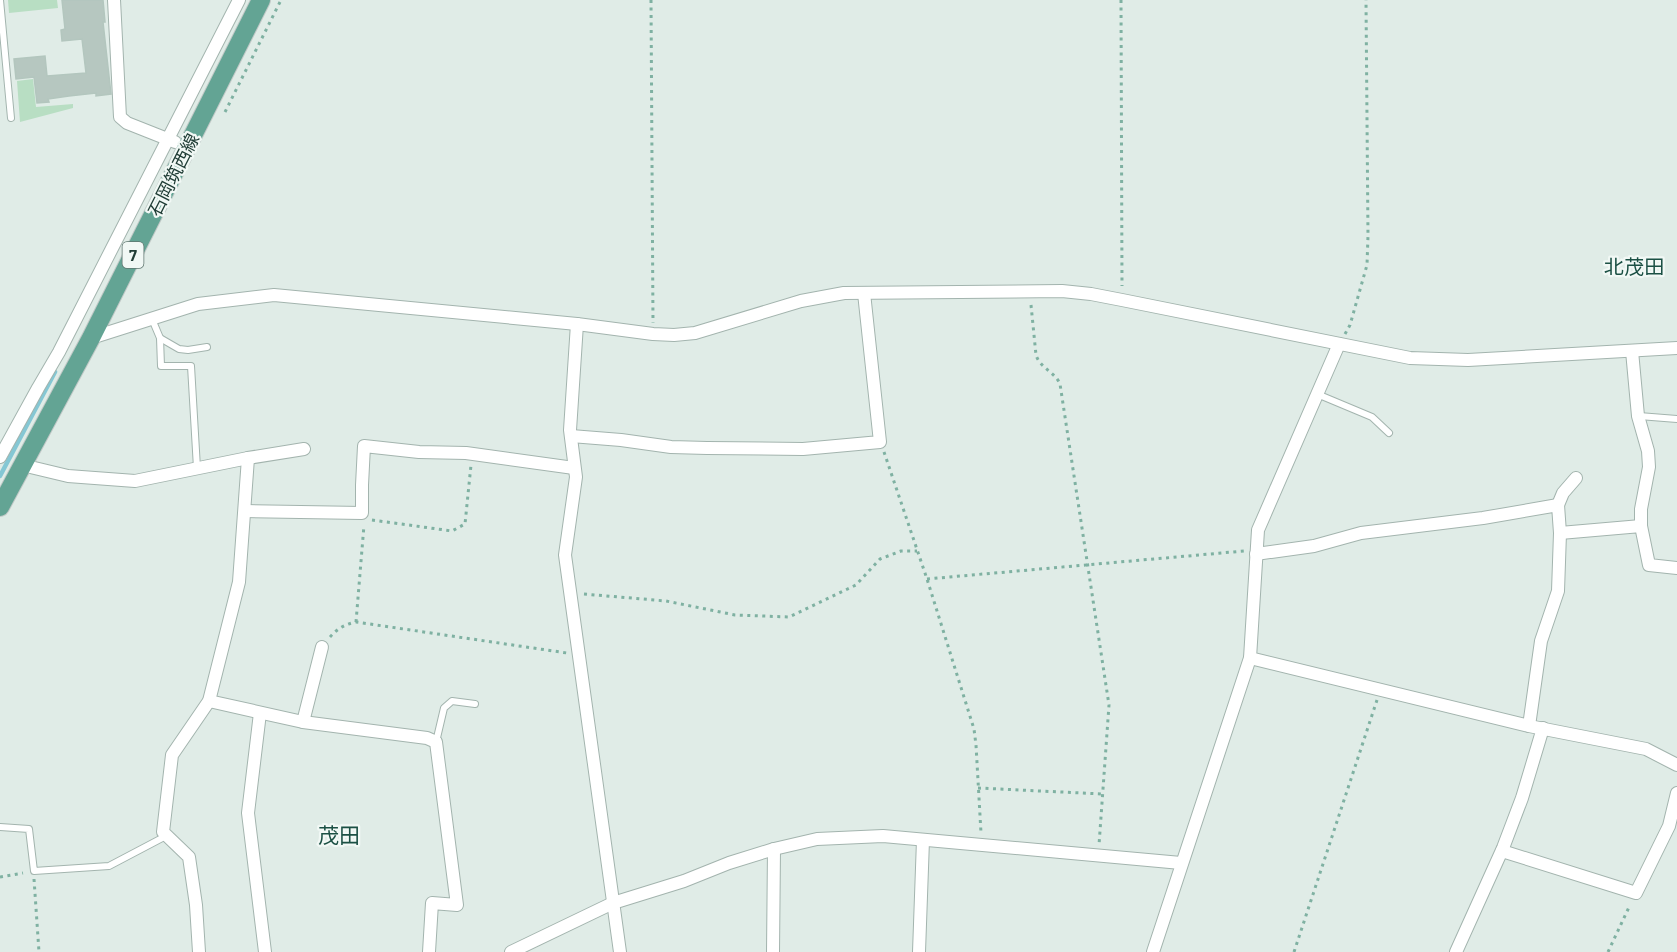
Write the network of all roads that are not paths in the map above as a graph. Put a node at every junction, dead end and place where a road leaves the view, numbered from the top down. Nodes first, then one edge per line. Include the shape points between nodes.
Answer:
1 (0, 0) edge
2 (114, 0) edge
3 (239, 0) edge
4 (261, 0) edge
5 (11, 118) dead end
6 (169, 139) junction
7 (188, 148) junction
8 (864, 293) junction
9 (152, 319) junction
10 (577, 324) junction
11 (91, 338) junction
12 (160, 338) junction
13 (1339, 344) junction
14 (207, 347) dead end
15 (1677, 348) edge
16 (1632, 351) junction
17 (60, 352) junction
18 (77, 363) junction
19 (1317, 394) junction
20 (1638, 416) junction
21 (1677, 418) edge
22 (1389, 433) dead end
23 (571, 436) junction
24 (304, 449) dead end
25 (0, 457) edge
26 (248, 458) junction
27 (22, 465) junction
28 (197, 468) junction
29 (574, 468) junction
30 (1576, 478) dead end
31 (1558, 505) junction
32 (0, 507) edge
33 (245, 511) junction
34 (1641, 526) junction
35 (1560, 533) junction
36 (1257, 552) junction
37 (1677, 568) edge
38 (322, 647) road end
39 (1250, 658) junction
40 (209, 701) junction
41 (475, 704) dead end
42 (260, 713) junction
43 (303, 722) junction
44 (1529, 726) junction
45 (1543, 728) junction
46 (436, 742) junction
47 (1677, 765) edge
48 (1677, 793) edge
49 (0, 827) edge
50 (166, 835) junction
51 (923, 840) junction
52 (774, 849) junction
53 (1502, 851) junction
54 (1181, 863) junction
55 (613, 903) junction
56 (199, 952) edge
57 (265, 952) edge
58 (429, 952) edge
59 (511, 952) edge
60 (620, 952) edge
61 (773, 952) edge
62 (919, 952) edge
63 (1153, 952) edge
64 (1456, 952) edge

1 - 5 lane
2 - 6 street via 120,117
3 - 6 street
4 - 7 main road, 石岡筑西線 / 7
6 - 7 street
6 - 17 street
7 - 11 main road, 石岡筑西線 / 7
8 - 10 street via 801,301 695,333 653,334
8 - 13 street via 1091,294
8 - 23 street via 880,442 803,449 707,448
9 - 10 street via 198,304 274,295
9 - 11 street
9 - 12 lane
10 - 23 street
11 - 18 main road, 石岡筑西線 / 7
12 - 14 lane via 179,350
12 - 28 lane via 161,366 191,366
13 - 16 street via 1410,358 1468,360
13 - 19 street
15 - 16 street
16 - 20 street
17 - 18 street
17 - 25 street
18 - 27 main road, 石岡筑西線 / 7
19 - 22 lane via 1372,417
19 - 36 street via 1258,530
20 - 21 lane
20 - 34 street via 1649,467
23 - 29 street
24 - 26 street
26 - 28 street
26 - 33 street
27 - 28 street via 68,476 135,481
27 - 32 main road, 石岡筑西線 / 7
29 - 33 street via 472,454 364,446 362,513
29 - 55 street via 565,555
30 - 31 street
31 - 35 street
31 - 36 street
33 - 40 street via 240,582
34 - 35 street
34 - 37 street via 1649,565
35 - 44 street via 1558,591 1541,641
36 - 39 street
38 - 43 street
39 - 44 street
39 - 54 street
40 - 42 street
40 - 50 street via 172,755 163,832
41 - 46 lane via 452,701 444,708
42 - 43 street
42 - 57 street via 248,813
43 - 46 street
44 - 45 street
45 - 47 street via 1646,749
45 - 53 street
46 - 58 street via 457,905 432,903
48 - 53 street via 1669,826 1636,893
49 - 50 lane via 29,830 34,871 109,866
50 - 56 street via 189,857
51 - 52 street via 883,836 817,839
51 - 54 street
51 - 62 street
52 - 55 street
52 - 61 street
53 - 64 street
54 - 63 street
55 - 59 street
55 - 60 street

